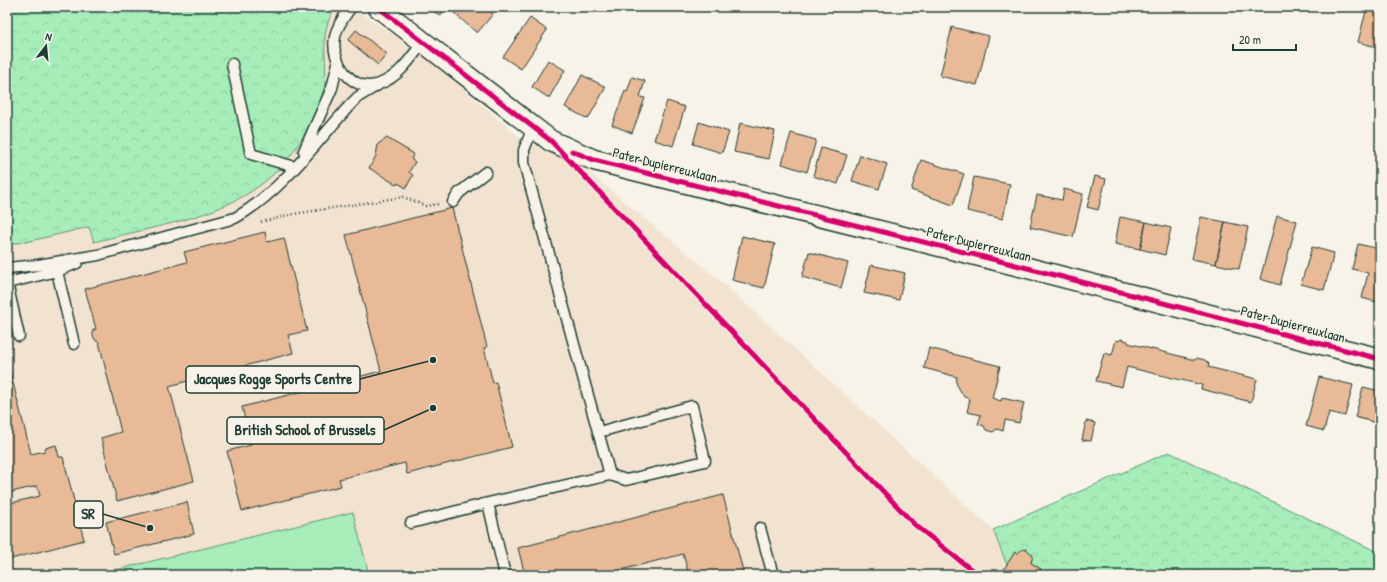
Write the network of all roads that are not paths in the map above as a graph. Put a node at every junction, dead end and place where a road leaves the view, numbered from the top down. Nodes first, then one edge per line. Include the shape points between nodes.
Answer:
1 (351, 7) edge
2 (378, 7) edge
3 (423, 42) junction
4 (338, 63) junction
5 (232, 64) dead end
6 (378, 85) junction
7 (533, 127) junction
8 (297, 164) junction
9 (486, 172) dead end
10 (453, 202) road end
11 (98, 255) junction
12 (7, 268) edge
13 (57, 271) junction
14 (7, 283) edge
15 (20, 336) dead end
16 (74, 344) dead end
17 (1380, 359) edge
18 (599, 432) junction
19 (610, 475) junction
20 (488, 503) junction
21 (411, 524) dead end
22 (760, 528) dead end
23 (505, 575) edge
24 (773, 575) edge

1 - 4 lane via 334,37
2 - 3 street, Pater Dupierreuxlaan
3 - 6 lane via 401,69
3 - 7 street, Pater Dupierreuxlaan
4 - 6 lane via 347,75 359,83 365,86
4 - 8 lane via 332,88
5 - 8 lane via 251,154
6 - 8 lane via 358,97
7 - 17 street, Pater Dupierreuxlaan via 551,142 594,160
7 - 18 lane via 524,150 524,163
8 - 11 lane via 259,202 235,218
9 - 10 lane
11 - 12 lane
11 - 13 lane
13 - 14 lane
13 - 16 lane
14 - 15 lane
18 - 19 lane
18 - 19 lane via 692,406 705,461 626,480
19 - 20 lane
20 - 21 lane
20 - 23 lane
22 - 24 lane

